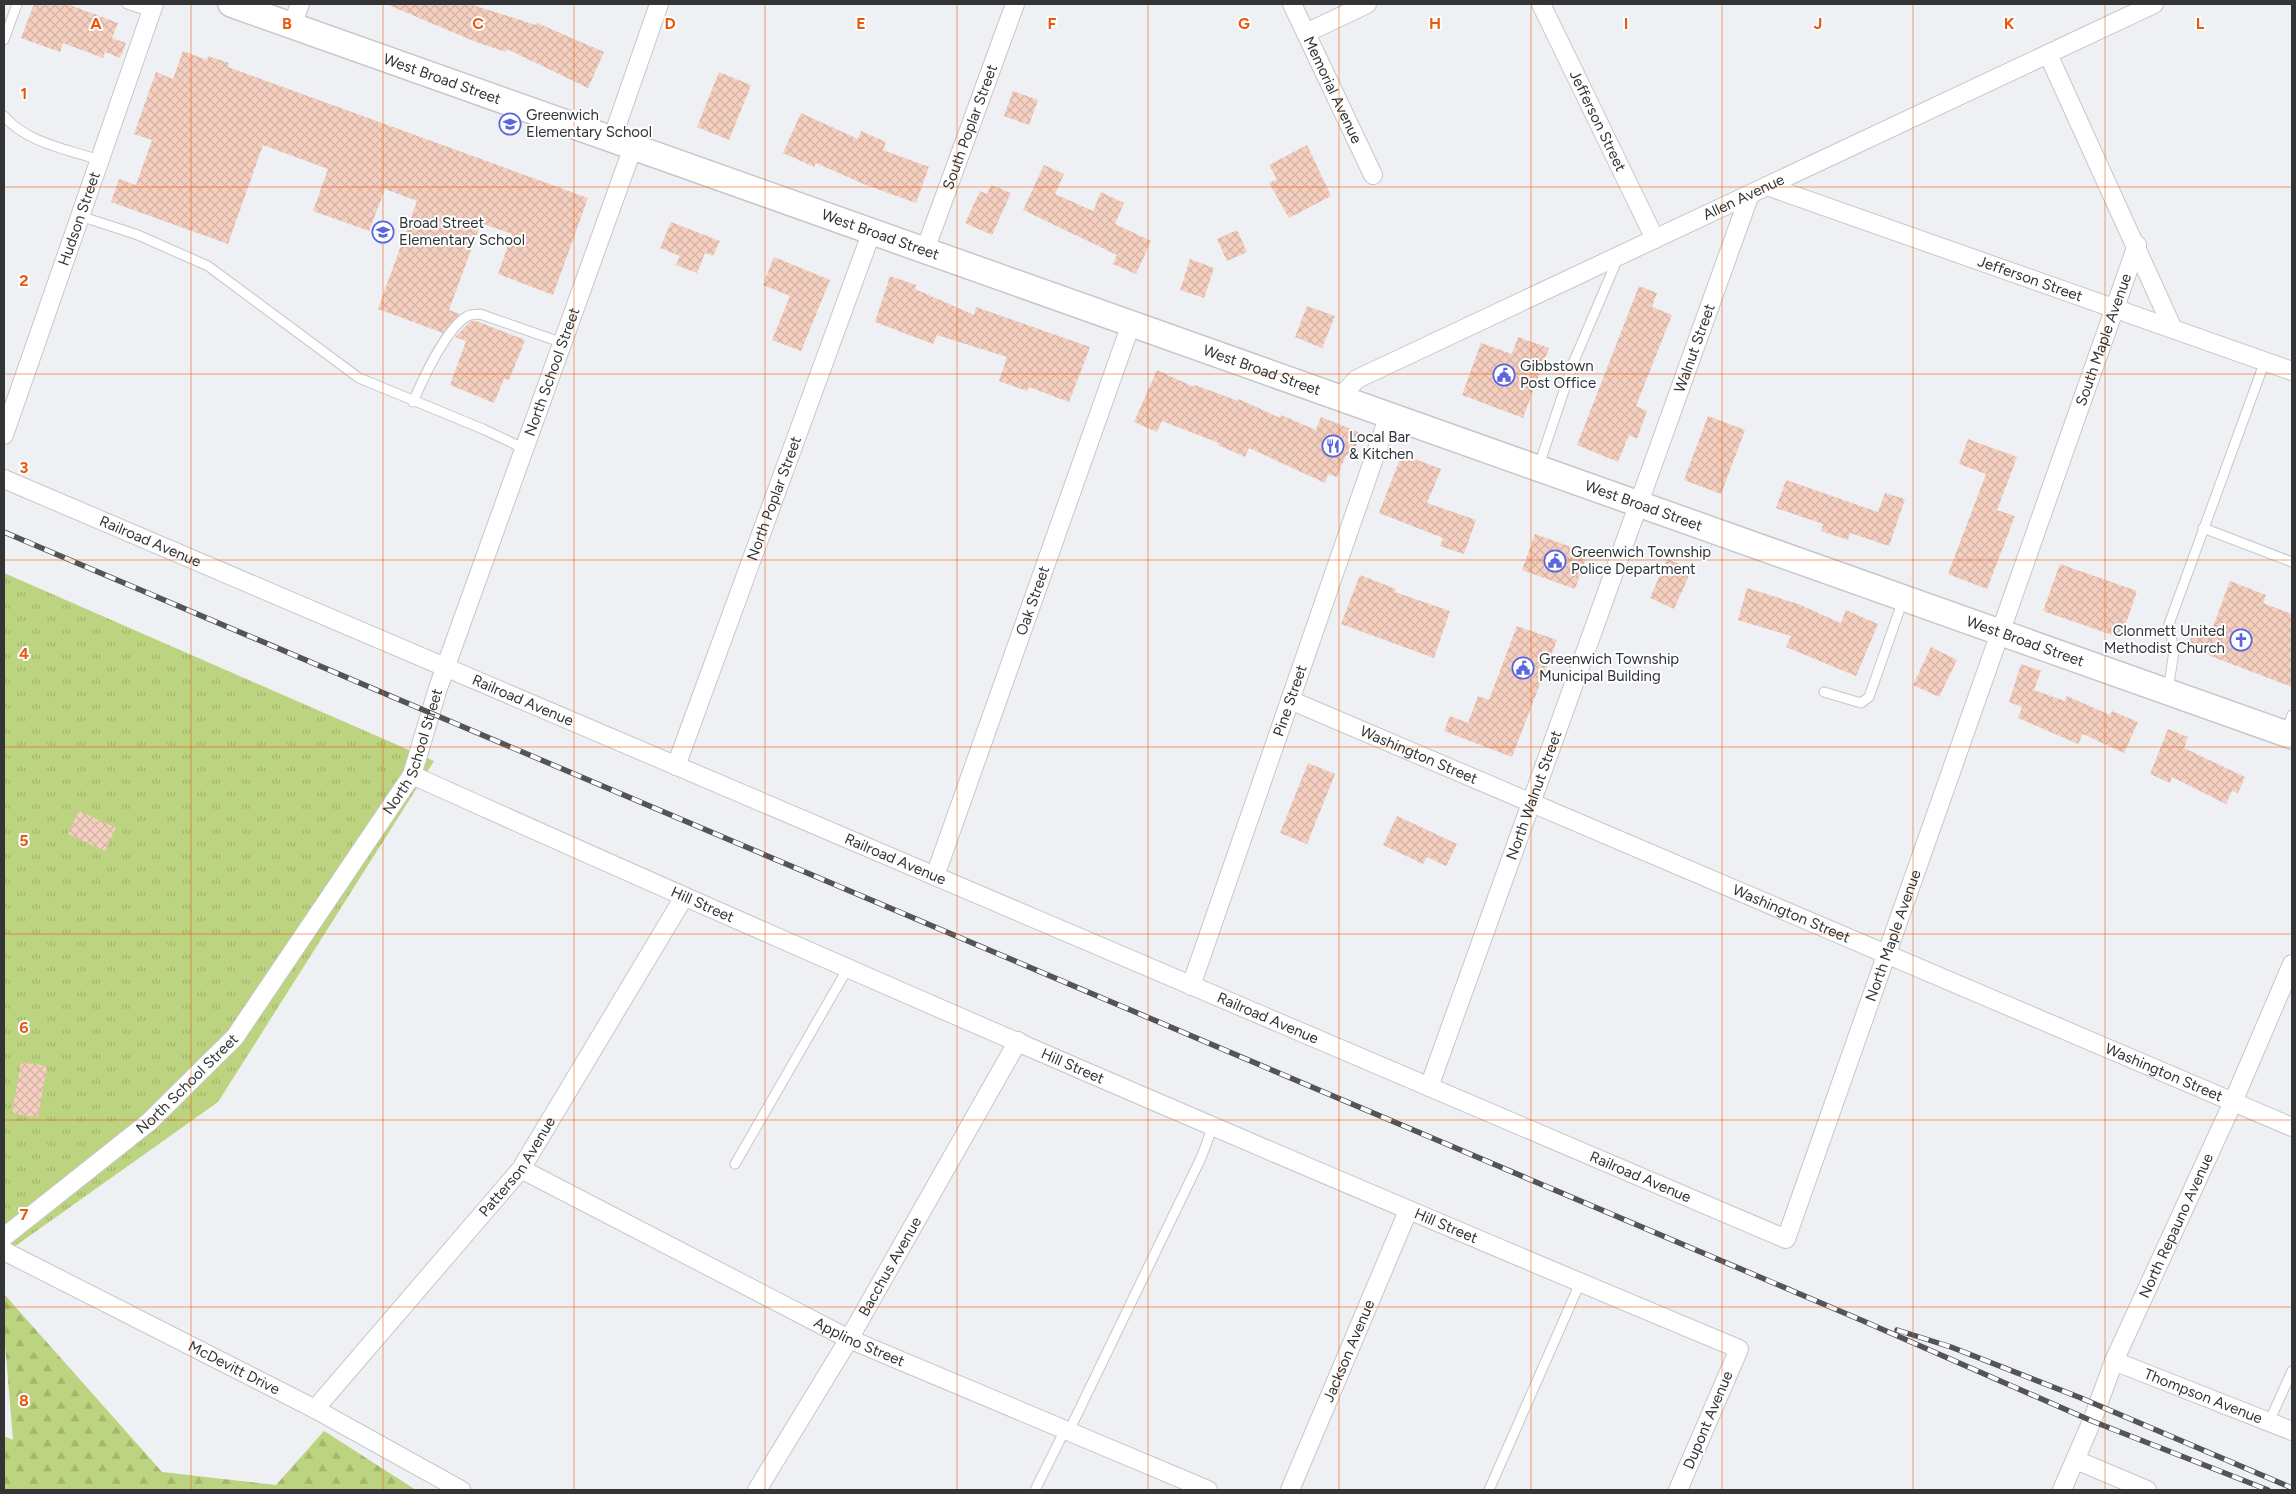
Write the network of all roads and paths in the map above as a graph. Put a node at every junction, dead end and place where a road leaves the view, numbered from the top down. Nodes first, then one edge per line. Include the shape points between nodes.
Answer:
1 (17, 4) edge
2 (127, 4) edge
3 (231, 4) edge
4 (659, 4) edge
5 (1015, 4) edge
6 (1292, 4) edge
7 (1367, 4) edge
8 (1541, 4) edge
9 (2154, 4) edge
10 (152, 8) edge
11 (296, 15) edge
12 (1306, 33) junction
13 (4, 40) edge
14 (2048, 54) junction
15 (4, 116) edge
16 (622, 143) junction
17 (100, 160) junction
18 (1373, 175) dead end
19 (1767, 186) junction
20 (1750, 194) junction
21 (80, 216) junction
22 (872, 231) junction
23 (1655, 238) junction
24 (2136, 245) junction
25 (925, 250) junction
26 (1618, 256) junction
27 (2114, 308) junction
28 (1131, 324) junction
29 (2173, 329) junction
30 (563, 343) junction
31 (2265, 361) junction
32 (2292, 371) edge
33 (1340, 398) junction
34 (414, 402) junction
35 (1389, 415) junction
36 (4, 435) edge
37 (525, 448) junction
38 (1538, 468) junction
39 (4, 479) edge
40 (1639, 504) junction
41 (2203, 528) junction
42 (2292, 562) edge
43 (1904, 598) junction
44 (2001, 632) junction
45 (446, 668) junction
46 (2168, 691) junction
47 (1824, 692) dead end
48 (1290, 700) junction
49 (2290, 728) edge
50 (676, 766) junction
51 (412, 775) junction
52 (1531, 803) junction
53 (935, 876) junction
54 (684, 897) junction
55 (1888, 955) junction
56 (2292, 964) edge
57 (848, 968) junction
58 (1191, 986) junction
59 (1018, 1041) junction
60 (1429, 1087) junction
61 (2233, 1102) junction
62 (1212, 1126) junction
63 (2292, 1127) edge
64 (735, 1164) dead end
65 (520, 1170) junction
66 (1408, 1211) junction
67 (4, 1236) edge
68 (1786, 1239) joint
69 (4, 1251) edge
70 (1580, 1283) junction
71 (849, 1339) junction
72 (1739, 1349) joint
73 (2114, 1361) junction
74 (2292, 1371) edge
75 (315, 1409) junction
76 (2269, 1422) junction
77 (1067, 1431) junction
78 (2292, 1431) edge
79 (2076, 1460) junction
80 (461, 1490) edge
81 (757, 1490) edge
82 (1035, 1490) edge
83 (1208, 1490) edge
84 (1290, 1490) edge
85 (1489, 1490) edge
86 (1678, 1490) edge
87 (2062, 1490) edge
88 (2148, 1490) edge

1 - 13 lane
2 - 10 lane
3 - 11 main road, West Broad Street
4 - 16 street, North School Street
5 - 25 street, South Poplar Street
6 - 12 street, Memorial Avenue
7 - 12 street
8 - 23 street, Jefferson Street
9 - 14 street, Allen Avenue
10 - 17 street, Hudson Street
11 - 16 main road, West Broad Street
12 - 18 street, Memorial Avenue
14 - 19 street, Allen Avenue
14 - 24 street
15 - 17 lane via 13,127 29,137
16 - 22 main road, West Broad Street
16 - 30 street, North School Street
17 - 21 street, Hudson Street
19 - 20 street, Allen Avenue
19 - 27 street, Jefferson Street
20 - 23 street, Allen Avenue
20 - 40 street, Walnut Street
21 - 34 lane via 138,235 208,266 359,378
21 - 36 street, Hudson Street
22 - 25 main road, West Broad Street
22 - 50 street, North Poplar Street
23 - 26 street, Allen Avenue
24 - 27 street, South Maple Avenue
24 - 29 street
25 - 28 main road, West Broad Street
26 - 33 street, Allen Avenue via 1357,378
26 - 38 lane via 1574,361
27 - 29 street, Jefferson Street
27 - 44 street, South Maple Avenue
28 - 33 main road, West Broad Street
28 - 53 street, Oak Street
29 - 31 street, Jefferson Street
30 - 34 lane via 480,314 468,316 454,327 426,372
30 - 37 street, North School Street
31 - 32 street, Jefferson Street
31 - 41 lane
33 - 35 main road, West Broad Street
34 - 37 lane
35 - 38 main road, West Broad Street
35 - 48 street, Pine Street
37 - 45 street, North School Street
38 - 40 main road, West Broad Street
39 - 45 street, Railroad Avenue
40 - 43 main road, West Broad Street
40 - 52 street, North Walnut Street
41 - 42 lane
41 - 46 lane via 2169,624 2174,651
43 - 44 main road, West Broad Street
43 - 47 lane via 1868,697 1861,703
44 - 46 main road, West Broad Street
44 - 55 street, North Maple Avenue
45 - 50 street, Railroad Avenue
45 - 51 street, North School Street
46 - 49 main road, West Broad Street
48 - 52 street, Washington Street
48 - 58 street, Pine Street
50 - 53 street, Railroad Avenue
51 - 54 street, Hill Street
51 - 67 street, North School Street via 234,1037 149,1122
52 - 55 street, Washington Street
52 - 60 street, North Walnut Street
53 - 58 street, Railroad Avenue
54 - 57 street, Hill Street
54 - 65 street, Patterson Avenue
55 - 61 street, Washington Street
55 - 68 street, North Maple Avenue
56 - 61 street, North Repauno Avenue
57 - 59 street, Hill Street
57 - 64 lane
58 - 60 street, Railroad Avenue
59 - 62 street, Hill Street
59 - 71 street, Bacchus Avenue
60 - 68 street, Railroad Avenue
61 - 63 street, Washington Street
61 - 73 street, North Repauno Avenue
62 - 66 street, Hill Street
62 - 77 lane via 1202,1158
65 - 71 street, Applino Street
65 - 75 street, Patterson Avenue
66 - 70 street, Hill Street
66 - 84 street, Jackson Avenue
69 - 75 street, McDevitt Drive
70 - 72 street, Hill Street
70 - 85 lane
71 - 77 street, Applino Street
71 - 81 street, Bacchus Avenue
72 - 86 street, Dupont Avenue
73 - 76 street, Thompson Avenue
73 - 79 street, North Repauno Avenue
74 - 76 lane
75 - 80 street, McDevitt Drive
76 - 78 street, Thompson Avenue
77 - 82 lane
77 - 83 street, Applino Street
79 - 87 street, North Repauno Avenue
79 - 88 street

